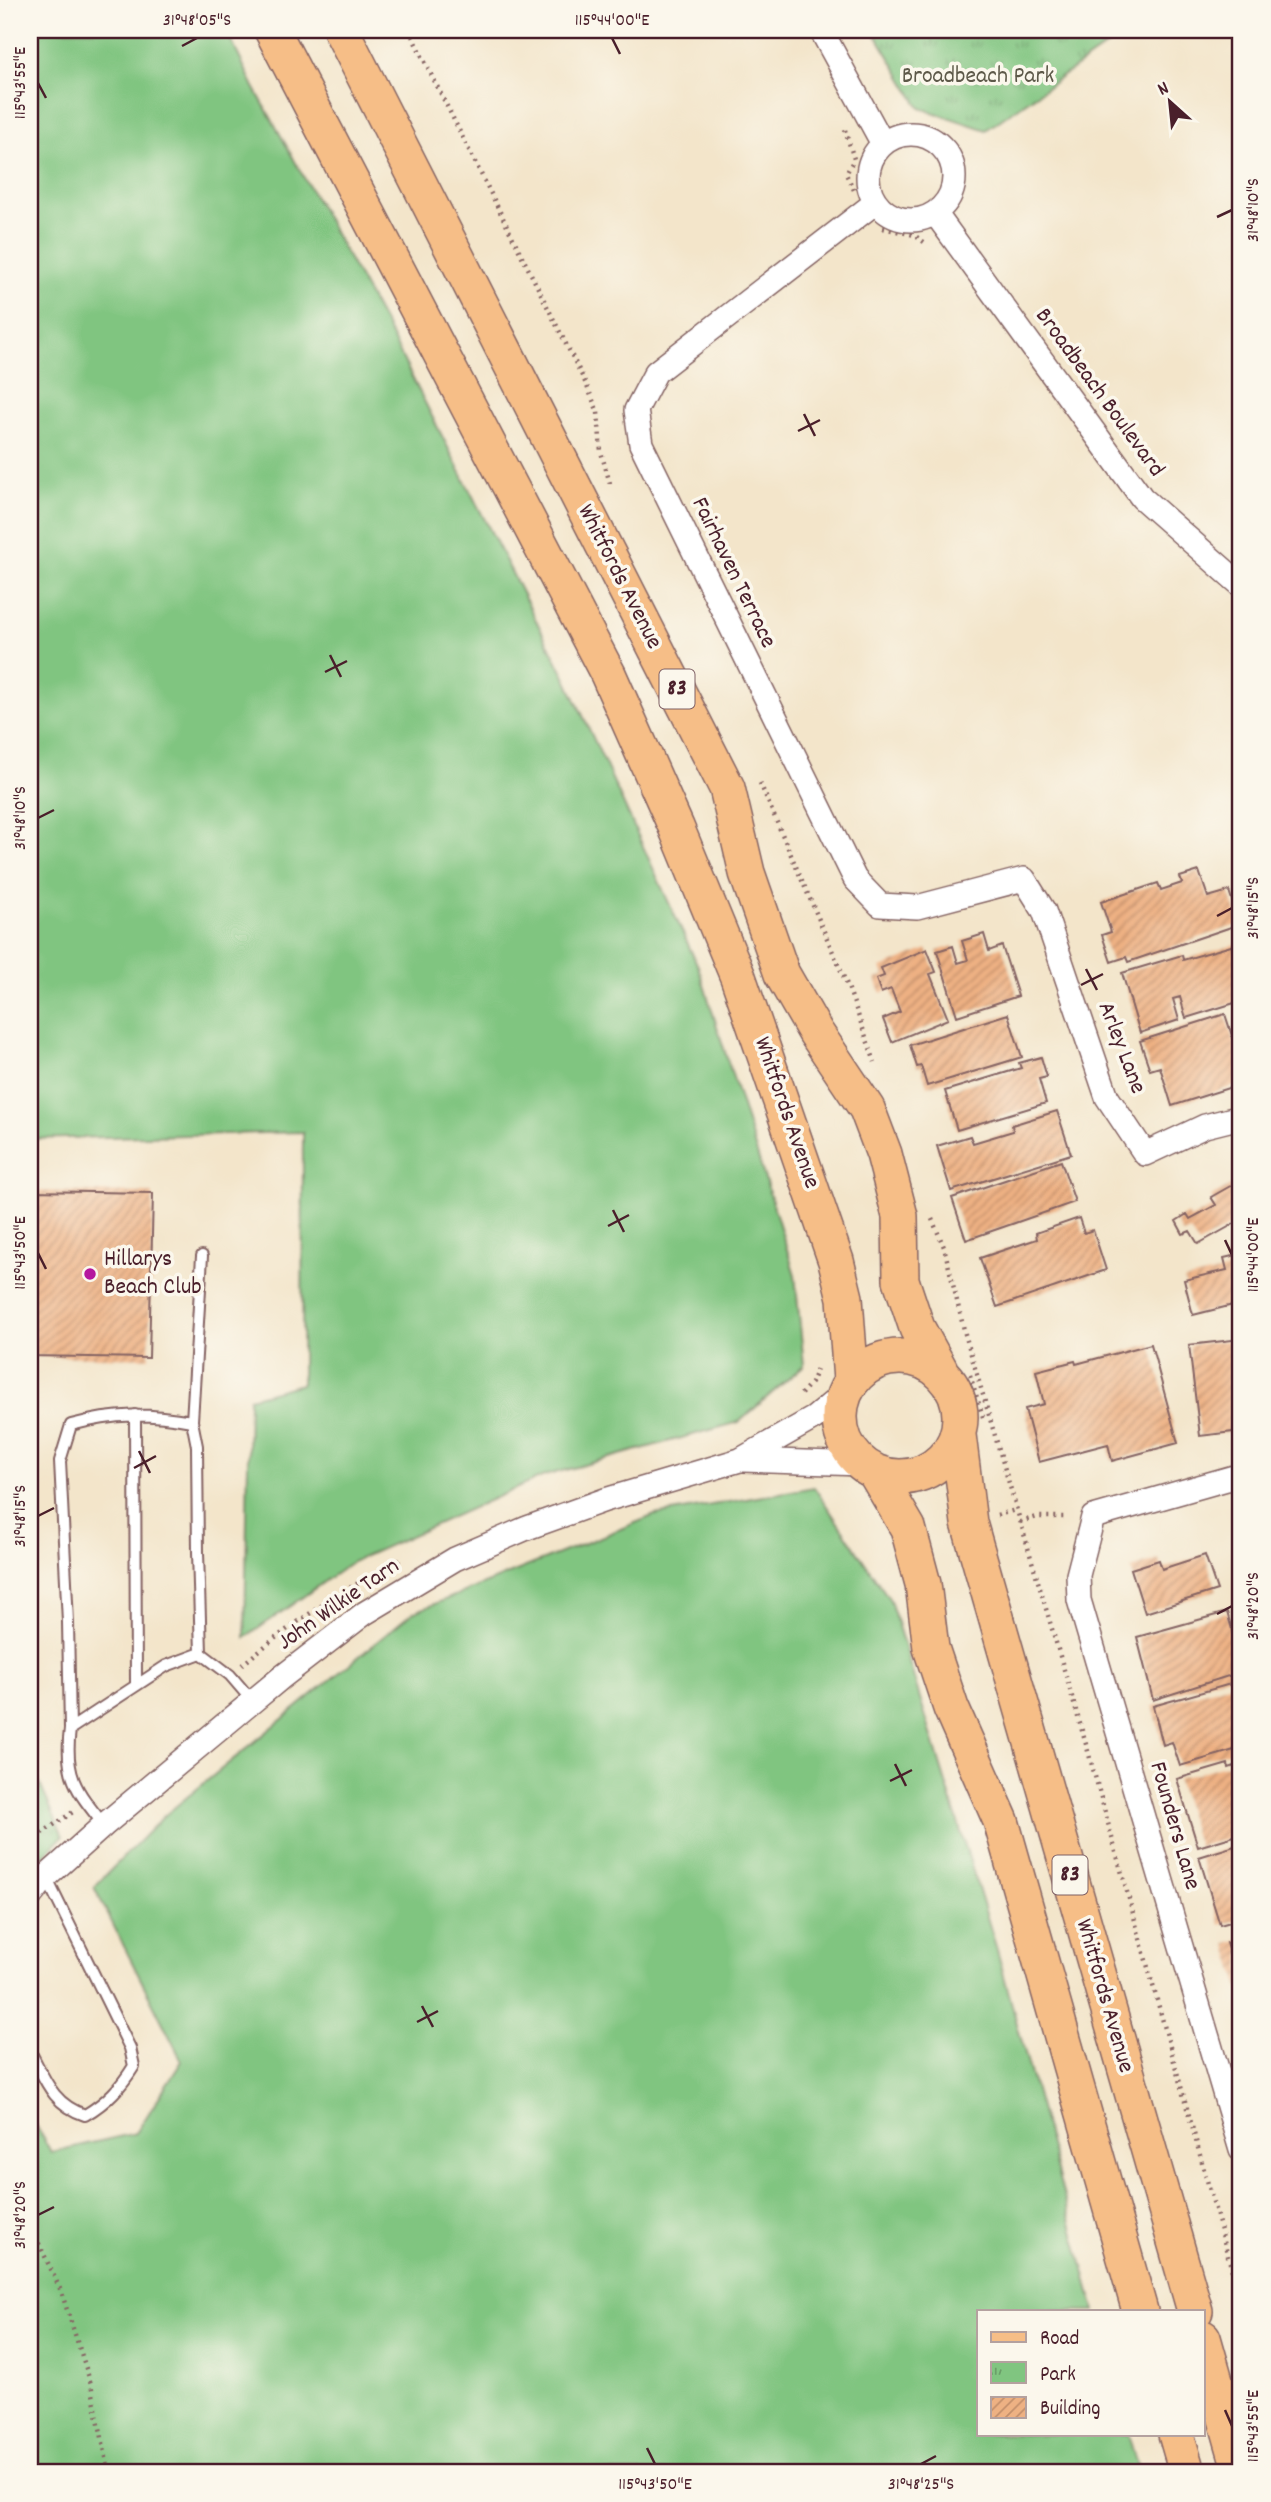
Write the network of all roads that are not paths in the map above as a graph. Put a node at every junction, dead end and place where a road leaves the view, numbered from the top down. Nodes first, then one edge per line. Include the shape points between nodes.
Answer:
1 (272, 30) edge
2 (341, 30) edge
3 (821, 30) edge
4 (883, 144) junction
5 (871, 206) junction
6 (936, 213) junction
7 (1241, 585) edge
8 (1024, 879) joint
9 (1241, 1117) edge
10 (202, 1255) dead end
11 (940, 1370) junction
12 (847, 1388) junction
13 (135, 1415) junction
14 (192, 1421) junction
15 (958, 1436) junction
16 (740, 1460) junction
17 (869, 1468) junction
18 (1241, 1475) edge
19 (201, 1653) junction
20 (136, 1685) junction
21 (254, 1703) junction
22 (70, 1729) junction
23 (104, 1825) junction
24 (46, 1877) junction
25 (30, 1897) edge
26 (30, 2050) edge
27 (1241, 2150) edge
28 (1140, 2310) edge
29 (1195, 2310) edge
30 (1204, 2342) edge
31 (1176, 2436) edge
32 (1187, 2472) edge
33 (1241, 2472) edge

1 - 12 main road, Whitfords Avenue / 83 via 608,674 676,827 738,977 833,1249 845,1298
2 - 11 main road, Whitfords Avenue / 83 via 727,788 747,873 782,974 867,1109 884,1154 900,1216 901,1280 917,1328
3 - 4 street
4 - 5 street via 868,173
4 - 6 street via 911,134 926,136 943,147 955,174 949,196
5 - 6 street via 907,220
5 - 8 street, Fairhaven Terrace via 656,372 636,410 641,444 855,879 880,905 917,907
6 - 7 street, Broadbeach Boulevard via 1142,498
8 - 9 street, Arley Lane via 1044,911 1107,1097 1145,1154 1205,1126
10 - 14 lane
11 - 12 main road via 904,1356 883,1358 865,1367
11 - 15 main road, 83 via 959,1400
12 - 16 street, John Wilkie Tarn via 814,1418
12 - 17 main road, 83 via 839,1414 841,1433 849,1450
13 - 14 lane
13 - 20 lane
13 - 22 lane via 106,1415 71,1425 60,1461
14 - 19 lane via 198,1446
15 - 17 main road via 934,1468 915,1476 895,1477
15 - 29 main road, Whitfords Avenue / 83 via 969,1523
16 - 17 street, John Wilkie Tarn
16 - 21 street, John Wilkie Tarn via 605,1500 454,1559 365,1613
17 - 28 main road, 83 via 908,1528 923,1584 931,1648 951,1708 1002,1821
18 - 27 street, Founders Lane via 1093,1517 1078,1575 1079,1600
19 - 20 lane via 166,1666
19 - 21 lane via 230,1675
20 - 22 lane
21 - 23 street, John Wilkie Tarn
22 - 23 lane via 71,1778
23 - 24 street, John Wilkie Tarn
24 - 25 street, John Wilkie Tarn
24 - 26 lane via 130,2048 134,2066 121,2087 85,2115 70,2110 52,2094
30 - 33 main road
31 - 32 main road

